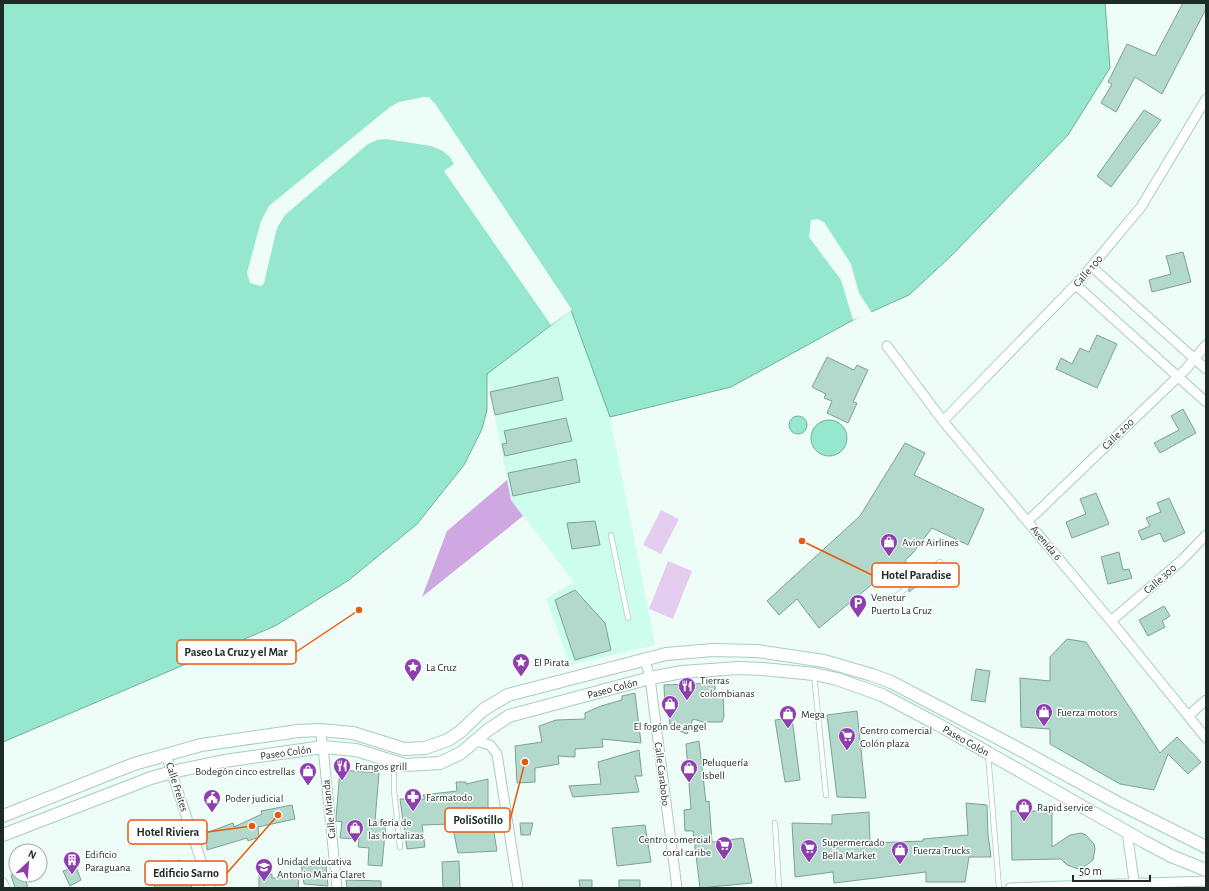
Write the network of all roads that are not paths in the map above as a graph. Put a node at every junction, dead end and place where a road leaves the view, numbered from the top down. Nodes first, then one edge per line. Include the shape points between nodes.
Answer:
1 (1206, 100) edge
2 (1092, 267) junction
3 (1076, 285) junction
4 (1206, 345) edge
5 (887, 346) dead end
6 (1194, 358) junction
7 (1206, 369) edge
8 (1178, 376) junction
9 (1206, 402) edge
10 (943, 421) junction
11 (1028, 521) junction
12 (612, 535) dead end
13 (1206, 535) edge
14 (940, 562) dead end
15 (918, 579) dead end
16 (906, 588) dead end
17 (894, 598) dead end
18 (628, 618) dead end
19 (1111, 621) junction
20 (645, 660) junction
21 (845, 667) junction
22 (814, 674) junction
23 (650, 678) junction
24 (837, 679) junction
25 (1206, 700) edge
26 (496, 701) junction
27 (1188, 716) junction
28 (502, 720) junction
29 (320, 730) junction
30 (1206, 738) edge
31 (476, 741) junction
32 (323, 746) junction
33 (988, 753) junction
34 (166, 755) junction
35 (394, 763) junction
36 (172, 772) junction
37 (826, 796) dead end
38 (3, 816) edge
39 (775, 823) dead end
40 (1127, 832) junction
41 (3, 835) edge
42 (400, 847) dead end
43 (1206, 847) edge
44 (1206, 870) edge
45 (1206, 881) edge
46 (3, 883) edge
47 (1135, 885) edge
48 (5, 888) edge
49 (210, 888) edge
50 (337, 888) edge
51 (518, 888) edge
52 (677, 888) edge
53 (780, 888) edge
54 (1000, 888) edge
55 (1010, 888) edge

1 - 2 street, Calle 100 via 1142,207
2 - 3 street, Calle 100
2 - 6 street
3 - 8 street
3 - 10 street, Calle 100
4 - 6 street, Calle 200
5 - 10 street, Avenida 6
6 - 7 street
6 - 8 street, Calle 200
8 - 9 street
8 - 11 street, Calle 200
10 - 11 street, Avenida 6
11 - 19 street, Avenida 6
12 - 18 lane
13 - 19 street, Calle 300 via 1181,561
14 - 15 lane
16 - 17 lane
19 - 27 street, Avenida 6
20 - 21 street, Paseo Colón via 666,654 730,650 805,658
20 - 23 street, Calle Carabobo
20 - 26 street, Paseo Colón via 508,695
21 - 24 lane
21 - 43 street, Paseo Colón via 872,675 919,696 1122,806
22 - 23 street, Paseo Colón via 763,668 719,668
22 - 24 street, Paseo Colón
22 - 37 lane
23 - 28 street, Paseo Colón
23 - 52 street, Calle Carabobo
24 - 33 street, Paseo Colón via 908,708
25 - 27 street
26 - 28 street
26 - 29 street, Paseo Colón via 455,735 426,748 404,749 353,733
27 - 30 street, Avenida 6
28 - 31 street, Paseo Colón
29 - 32 street, Calle Miranda
29 - 34 street, Paseo Colón via 201,745
31 - 35 street, Paseo Colón via 461,753 440,764 418,766
31 - 51 street via 490,745 497,754
32 - 35 street, Paseo Colón via 356,750
32 - 36 street, Paseo Colón via 224,761
32 - 50 street, Calle Miranda
33 - 40 street, Paseo Colón
33 - 54 lane
34 - 36 street, Calle Freites
34 - 38 street, Paseo Colón via 101,776
35 - 42 lane
36 - 41 street, Paseo Colón
36 - 49 street, Calle Freites
39 - 53 lane
40 - 44 street, Paseo Colón via 1171,856
40 - 47 street
45 - 47 street
46 - 48 street
47 - 55 street

